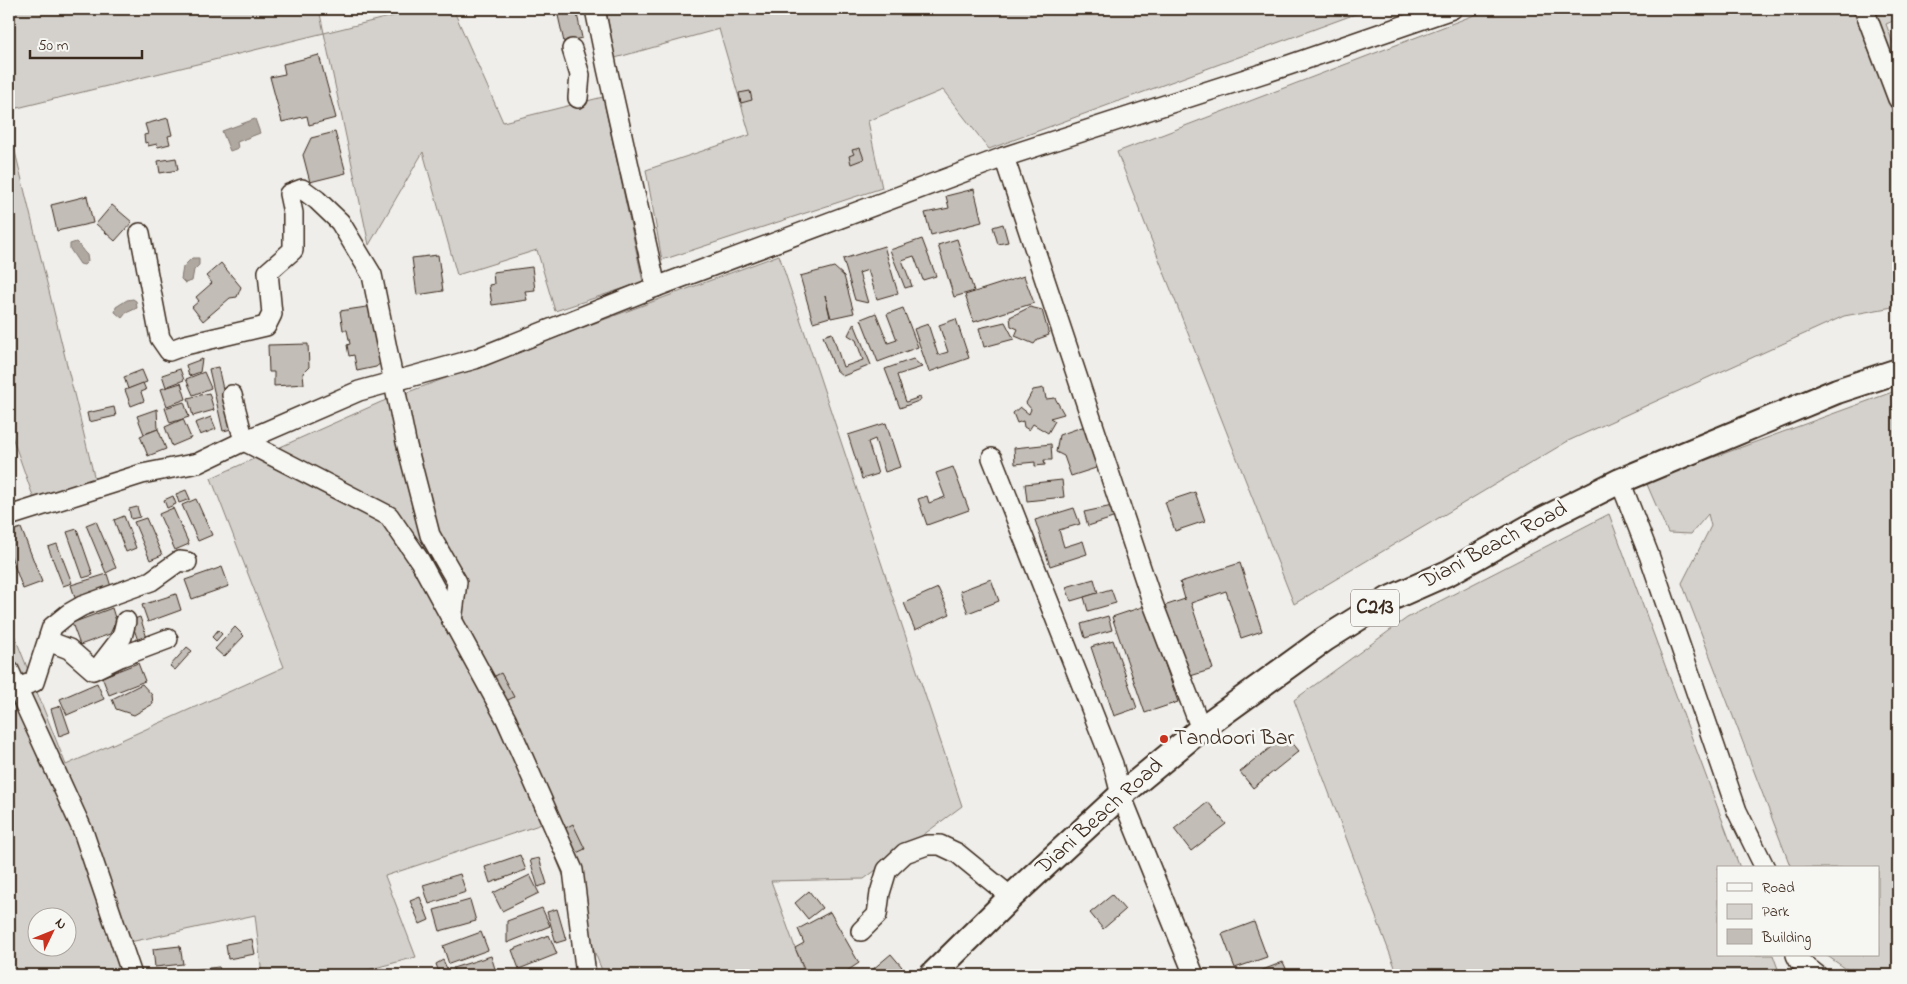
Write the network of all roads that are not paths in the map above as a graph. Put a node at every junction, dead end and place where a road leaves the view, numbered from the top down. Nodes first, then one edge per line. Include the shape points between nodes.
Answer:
1 (595, 9) edge
2 (1452, 9) edge
3 (1864, 9) edge
4 (572, 49) dead end
5 (607, 68) junction
6 (580, 75) junction
7 (578, 98) dead end
8 (1898, 99) edge
9 (1004, 157) junction
10 (140, 233) dead end
11 (656, 287) junction
12 (1898, 371) edge
13 (394, 382) junction
14 (232, 395) dead end
15 (244, 441) junction
16 (992, 458) dead end
17 (1620, 481) junction
18 (9, 516) edge
19 (187, 562) dead end
20 (452, 620) junction
21 (126, 621) dead end
22 (168, 639) dead end
23 (48, 641) junction
24 (9, 670) edge
25 (93, 670) junction
26 (16, 688) junction
27 (1201, 729) junction
28 (1121, 796) junction
29 (1764, 866) edge
30 (1011, 897) junction
31 (861, 931) dead end
32 (1796, 956) edge
33 (132, 975) edge
34 (586, 975) edge
35 (932, 975) edge
36 (1194, 975) edge
37 (1817, 975) edge

1 - 5 street
2 - 9 street
3 - 8 street
4 - 6 street
5 - 6 street
5 - 11 street
6 - 7 street
9 - 11 street
9 - 27 street via 1152,601
10 - 13 street via 160,338 169,351 266,326 272,314 268,272 293,250 293,213 289,194 302,189 340,222 372,275
11 - 13 street via 475,359
12 - 17 main road, Diani Beach Road / C213 via 1837,391
13 - 15 street via 359,391
13 - 20 street via 430,535 457,582
14 - 15 street
15 - 18 street via 198,463 142,474
15 - 20 street via 389,516 420,561
16 - 28 street via 1113,764
17 - 27 main road, Diani Beach Road / C213 via 1450,572 1389,599 1325,639
17 - 29 street via 1737,811
19 - 23 street via 179,561 151,581 82,606 52,627
20 - 34 street via 506,718 573,870
21 - 25 street via 122,637 104,662
22 - 25 street
23 - 25 street via 69,649
23 - 26 street via 34,682
24 - 26 street
26 - 33 street via 83,831
27 - 28 main road, Diani Beach Road / C213
28 - 30 main road, Diani Beach Road / C213
28 - 36 street
30 - 31 street via 957,853 940,844 927,846 905,853 887,870 877,915
30 - 35 main road, Diani Beach Road / C213
32 - 37 street

